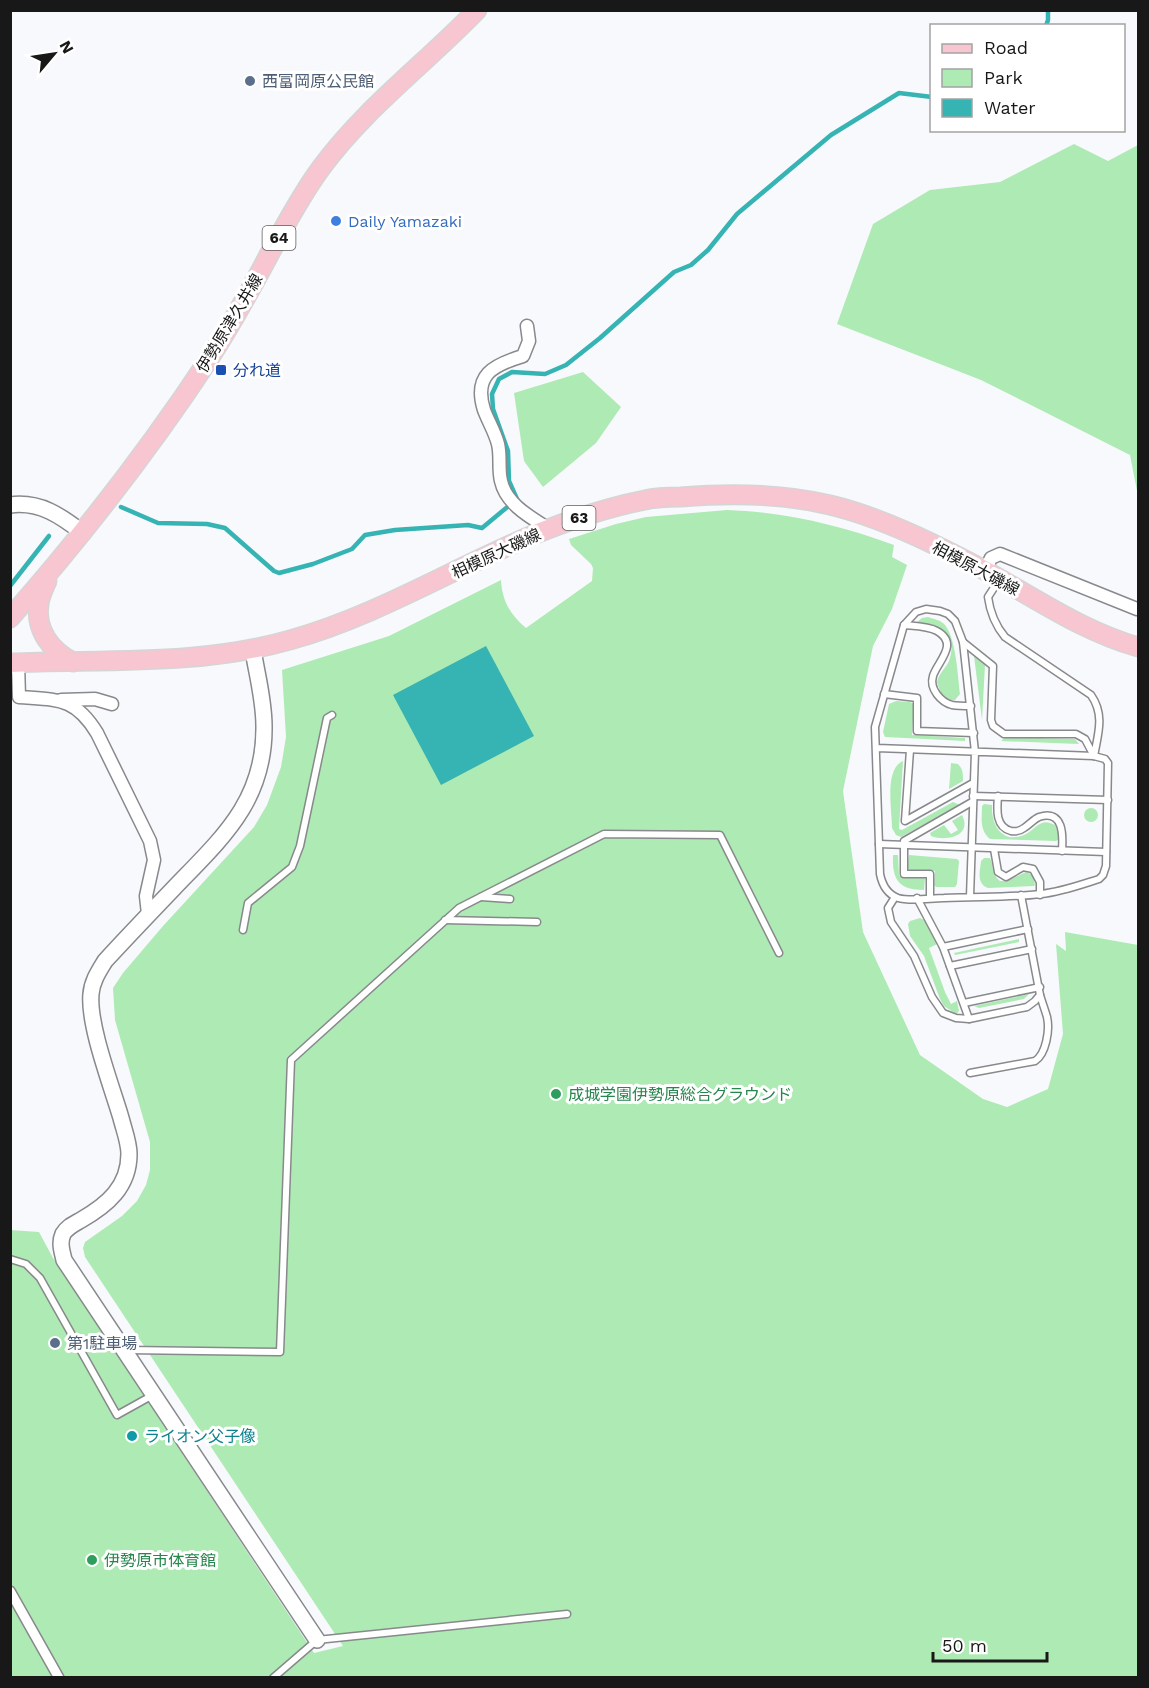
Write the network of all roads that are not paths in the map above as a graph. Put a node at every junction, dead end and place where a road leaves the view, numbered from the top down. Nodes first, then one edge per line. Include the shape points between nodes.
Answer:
1 (477, 10) edge
2 (527, 326) dead end
3 (10, 505) edge
4 (549, 529) junction
5 (83, 533) junction
6 (49, 573) junction
7 (992, 575) junction
8 (1137, 609) edge
9 (10, 618) edge
10 (904, 625) junction
11 (963, 642) junction
12 (1138, 647) edge
13 (253, 650) junction
14 (73, 662) junction
15 (14, 663) edge
16 (884, 694) junction
17 (60, 700) junction
18 (112, 704) dead end
19 (971, 706) junction
20 (332, 715) dead end
21 (974, 733) junction
22 (877, 748) junction
23 (910, 750) junction
24 (975, 752) junction
25 (1094, 756) junction
26 (974, 783) junction
27 (998, 796) junction
28 (973, 799) junction
29 (1108, 800) junction
30 (879, 844) junction
31 (904, 845) junction
32 (971, 848) junction
33 (994, 849) junction
34 (1062, 851) junction
35 (1106, 852) junction
36 (1021, 895) junction
37 (1040, 895) junction
38 (480, 897) junction
39 (895, 897) junction
40 (970, 897) junction
41 (917, 898) junction
42 (930, 898) junction
43 (510, 899) dead end
44 (148, 914) junction
45 (445, 920) junction
46 (537, 922) dead end
47 (1028, 929) junction
48 (243, 930) dead end
49 (943, 947) junction
50 (1032, 949) junction
51 (779, 953) dead end
52 (950, 966) junction
53 (1040, 987) junction
54 (1040, 995) junction
55 (964, 1003) junction
56 (969, 1019) junction
57 (970, 1073) dead end
58 (10, 1259) edge
59 (124, 1350) junction
60 (154, 1395) junction
61 (10, 1591) edge
62 (567, 1614) dead end
63 (317, 1640) junction
64 (59, 1677) edge
65 (273, 1677) edge

1 - 5 main road, 伊勢原津久井線 / 64 via 345,136 320,169 208,360 115,494
2 - 4 street via 529,341 523,356 501,363 487,375 479,391 498,445 501,482 508,498
3 - 5 street via 35,506 55,513
4 - 7 main road, 相模原大磯線 / 63 via 648,499 772,496 830,505 893,526
4 - 13 main road, 相模原大磯線 / 63 via 390,604
5 - 6 main road, 伊勢原津久井線 / 64
6 - 9 main road, 伊勢原津久井線 / 64
6 - 14 main road via 39,604 40,627 57,652
7 - 8 street via 991,558 1000,554
7 - 12 main road, 相模原大磯線 / 63 via 1064,617
7 - 25 lane via 988,597 1000,631 1095,701 1100,716
10 - 11 lane via 916,612 940,610 955,621
10 - 16 lane
10 - 19 lane via 935,630 942,635 947,652 933,676 935,692 953,705
11 - 19 lane
11 - 25 lane via 993,666 991,720 998,730 1004,734 1076,734 1085,739
13 - 14 main road, 相模原大磯線 / 63 via 156,660
13 - 44 street via 264,727 259,771 252,790 228,832
14 - 15 main road, 相模原大磯線 / 63
15 - 17 street via 19,697
16 - 21 lane via 917,698 917,730
16 - 22 lane via 875,727
17 - 18 street via 95,699
17 - 44 street via 88,718 150,842 154,860 146,896
19 - 21 lane
20 - 48 lane via 327,718 292,867 248,903
21 - 24 lane
22 - 23 lane
22 - 30 lane
23 - 24 lane
23 - 26 lane via 905,820
24 - 25 lane
24 - 26 lane
25 - 29 lane via 1108,763
26 - 28 lane
27 - 28 lane
27 - 29 lane
27 - 34 lane via 1000,824 1006,830 1023,830 1045,816 1058,821 1063,828
28 - 31 lane via 904,841
28 - 32 lane
29 - 35 lane
30 - 31 lane
30 - 39 lane via 881,881
31 - 32 lane
31 - 42 lane via 904,874 930,874
32 - 33 lane
32 - 40 lane
33 - 34 lane
33 - 37 lane via 998,872 1006,877 1023,867 1034,869
34 - 35 lane
35 - 37 lane via 1105,871 1099,879
36 - 37 lane
36 - 40 lane
36 - 47 lane
38 - 43 lane
38 - 45 lane
38 - 51 lane via 604,834 720,835
39 - 41 lane
39 - 56 lane via 888,908 891,922 914,956 937,1007 949,1017
40 - 42 lane
41 - 42 lane
41 - 49 lane
44 - 59 street via 105,961 91,992 96,1035 128,1143 127,1172 108,1202 67,1228 61,1239 64,1260
45 - 46 lane
45 - 59 lane via 291,1060 280,1352
47 - 49 lane
47 - 50 lane
49 - 52 lane
50 - 52 lane
50 - 53 lane
52 - 55 lane
53 - 54 lane
53 - 55 lane
54 - 56 lane via 1027,1007
54 - 57 lane via 1048,1020 1041,1057
55 - 56 lane
58 - 60 lane via 26,1264 40,1278 117,1415
59 - 60 street
60 - 63 street
61 - 64 street
62 - 63 lane
63 - 65 lane

